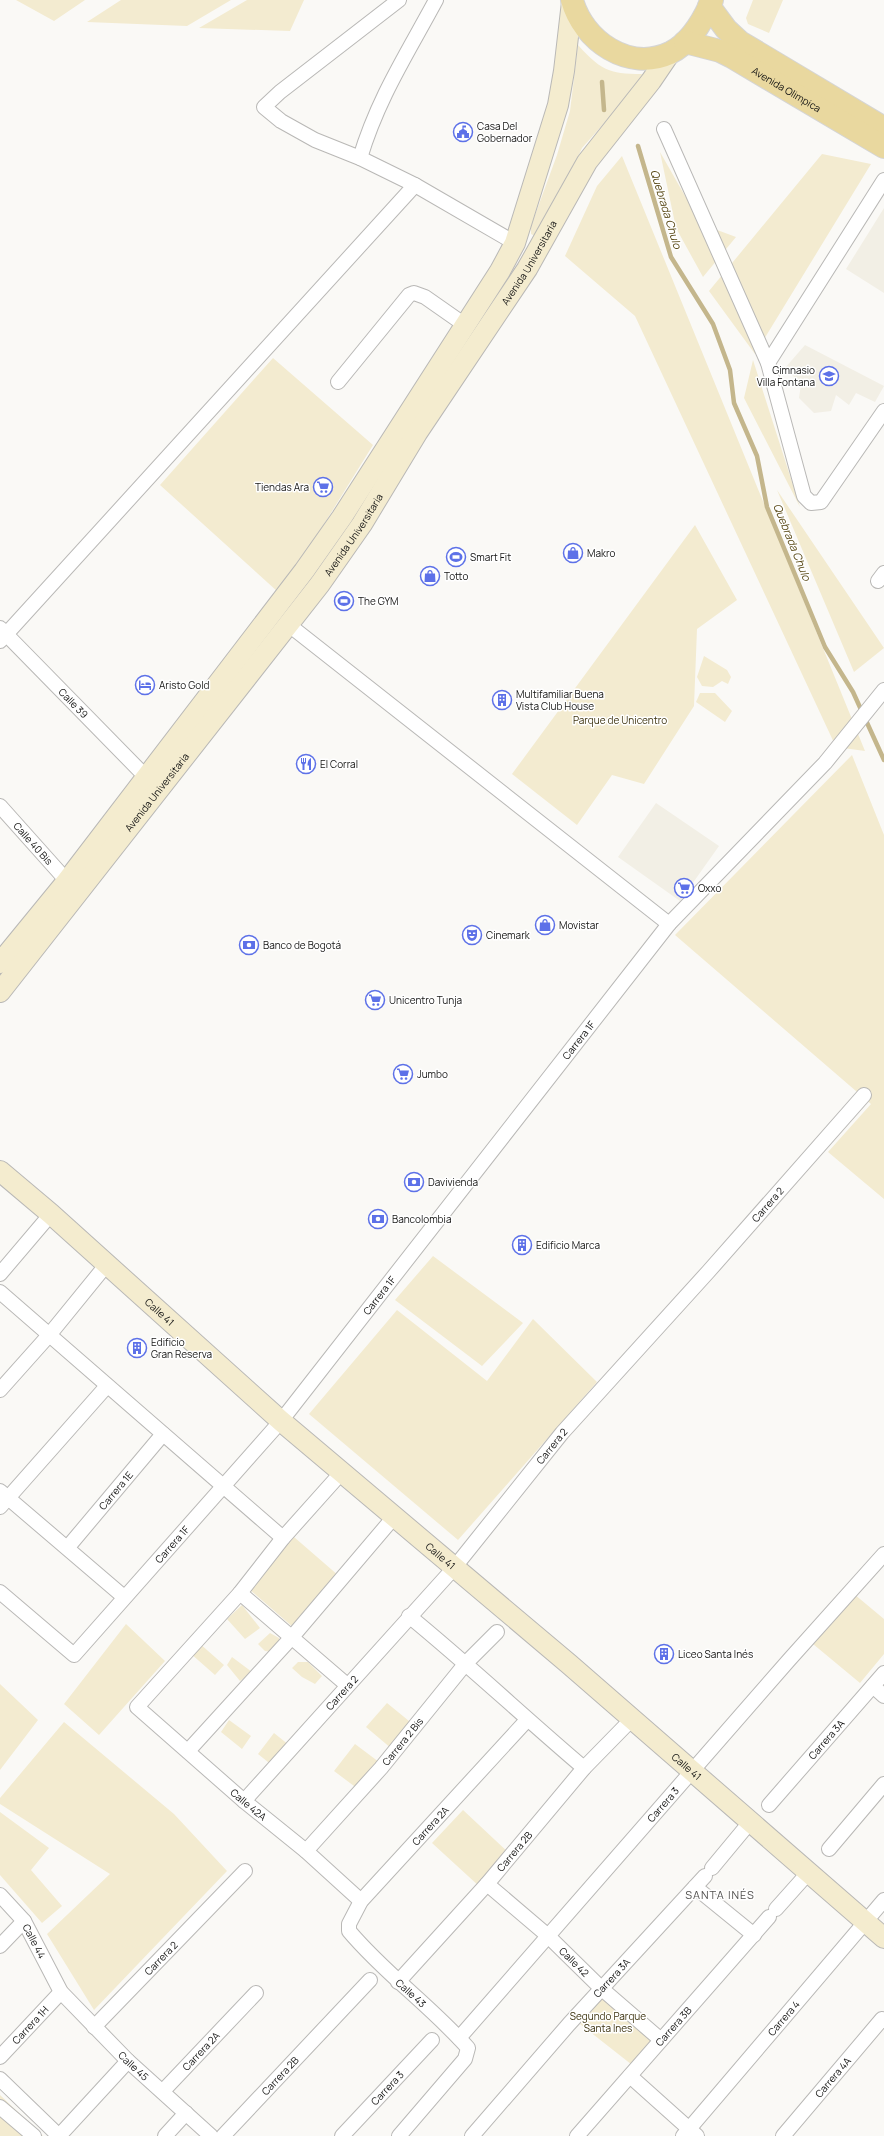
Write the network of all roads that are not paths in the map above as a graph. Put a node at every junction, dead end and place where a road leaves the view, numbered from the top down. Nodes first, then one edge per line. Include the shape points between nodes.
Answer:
1 (400, 0) edge
2 (436, 0) edge
3 (572, 1) edge
4 (710, 3) edge
5 (677, 47) junction
6 (884, 128) edge
7 (664, 129) dead end
8 (884, 147) edge
9 (360, 158) junction
10 (884, 180) edge
11 (415, 185) junction
12 (515, 243) junction
13 (465, 325) junction
14 (768, 363) junction
15 (338, 382) dead end
16 (884, 411) edge
17 (289, 624) junction
18 (2, 634) edge
19 (884, 690) edge
20 (147, 778) junction
21 (0, 806) edge
22 (67, 881) junction
23 (669, 924) junction
24 (0, 963) edge
25 (0, 992) edge
26 (864, 1095) dead end
27 (0, 1171) edge
28 (52, 1214) junction
29 (107, 1264) junction
30 (0, 1274) edge
31 (0, 1292) edge
32 (50, 1334) junction
33 (107, 1386) junction
34 (0, 1390) edge
35 (281, 1421) junction
36 (163, 1434) junction
37 (342, 1472) junction
38 (224, 1487) junction
39 (3, 1499) edge
40 (394, 1517) junction
41 (283, 1538) junction
42 (68, 1547) junction
43 (884, 1554) edge
44 (454, 1568) junction
45 (0, 1592) edge
46 (240, 1593) junction
47 (124, 1597) junction
48 (409, 1616) junction
49 (497, 1632) dead end
50 (292, 1637) junction
51 (466, 1663) junction
52 (884, 1673) edge
53 (347, 1685) junction
54 (873, 1686) junction
55 (884, 1696) edge
56 (527, 1720) junction
57 (631, 1720) junction
58 (188, 1751) junction
59 (584, 1768) junction
60 (692, 1772) junction
61 (884, 1784) edge
62 (244, 1801) junction
63 (769, 1805) dead end
64 (751, 1821) junction
65 (829, 1849) dead end
66 (306, 1851) junction
67 (245, 1871) dead end
68 (809, 1872) junction
69 (487, 1884) junction
70 (695, 1887) junction
71 (0, 1895) edge
72 (361, 1900) junction
73 (884, 1900) edge
74 (24, 1921) junction
75 (865, 1922) junction
76 (548, 1935) junction
77 (754, 1935) junction
78 (354, 1937) joint
79 (884, 1938) edge
80 (0, 1946) edge
81 (370, 1980) dead end
82 (398, 1982) junction
83 (602, 1989) junction
84 (61, 1992) junction
85 (256, 1993) dead end
86 (883, 2020) edge
87 (94, 2027) junction
88 (432, 2040) dead end
89 (661, 2040) junction
90 (463, 2043) junction
91 (0, 2057) edge
92 (128, 2061) junction
93 (630, 2076) junction
94 (1, 2083) edge
95 (163, 2091) junction
96 (0, 2106) edge
97 (186, 2113) junction
98 (690, 2134) edge
99 (34, 2136) edge
100 (59, 2136) edge
101 (165, 2136) edge
102 (211, 2136) edge
103 (222, 2136) edge
104 (342, 2136) edge
105 (399, 2136) edge
106 (472, 2136) edge
107 (577, 2136) edge
108 (783, 2136) edge

1 - 9 street via 264,107 281,121 316,140
2 - 9 street via 395,71 367,133
3 - 5 main road via 582,23 591,34 613,51 626,57 638,59
3 - 12 main road, Avenida Universitaria via 558,105
4 - 5 main road via 699,26
4 - 6 main road, Avenida Olimpica via 726,29 740,42
5 - 8 main road, Avenida Olimpica via 720,51
5 - 17 main road, Avenida Universitaria via 587,162 527,269 417,433 362,524
7 - 14 street
9 - 11 street
10 - 14 street
11 - 12 street
11 - 18 street
12 - 13 main road, Avenida Universitaria
13 - 15 street via 425,297 414,293 409,295
13 - 20 main road, Avenida Universitaria via 325,541
14 - 16 street via 804,496 811,503 821,502
17 - 23 street
17 - 25 main road, Avenida Universitaria
18 - 20 street, Calle 39
19 - 23 street, Carrera 1F via 842,744
20 - 22 main road, Avenida Universitaria
21 - 22 street, Calle 40 Bis
22 - 24 main road, Avenida Universitaria
23 - 35 street, Carrera 1F
26 - 44 street, Carrera 2 via 562,1434
27 - 28 main road, Calle 41
28 - 29 main road, Calle 41
28 - 30 street
29 - 32 street
29 - 35 main road, Calle 41
31 - 32 street
32 - 33 street
32 - 34 street
33 - 36 street
33 - 39 street
35 - 37 main road, Calle 41
35 - 38 street, Carrera 1F
36 - 38 street
36 - 42 street, Carrera 1E
37 - 40 main road, Calle 41
37 - 41 street
38 - 41 street
38 - 47 street, Carrera 1F
39 - 42 street
40 - 44 main road, Calle 41
40 - 50 street
41 - 46 street
42 - 47 street
43 - 60 street, Carrera 3
44 - 48 street, Carrera 2
44 - 57 main road, Calle 41
45 - 47 street, Carrera 1F via 74,1655
46 - 50 street
46 - 58 street, Calle 42A via 137,1707
48 - 51 street
48 - 53 street, Carrera 2
49 - 51 street, Carrera 2 Bis
50 - 53 street
50 - 58 street
51 - 56 street
51 - 66 street, Carrera 2 Bis via 381,1768
52 - 54 street, Carrera 3A
53 - 62 street, Carrera 2
54 - 55 street
54 - 63 street, Carrera 3A
56 - 59 street
56 - 72 street, Carrera 2A
57 - 59 street, Carrera 2B
57 - 60 main road, Calle 41
58 - 62 street, Calle 42A
59 - 69 street, Carrera 2B
60 - 64 main road, Calle 41
60 - 76 street, Carrera 3
61 - 65 street
62 - 66 street, Calle 42A
64 - 68 main road, Calle 41
64 - 70 street, Carrera 3A
66 - 72 street, Calle 42A
67 - 87 street, Carrera 2
68 - 75 main road, Calle 41
68 - 77 street, Carrera 3B
69 - 76 street, Calle 42
69 - 82 street, Carrera 2B
70 - 77 street
70 - 83 street, Carrera 3A
71 - 74 street, Calle 44
72 - 78 street, Carrera 2A via 349,1924 349,1931
73 - 75 street, Carrera 4
74 - 80 street
74 - 84 street, Calle 44
75 - 79 main road, Calle 41
75 - 98 street, Carrera 4
76 - 83 street, Calle 42
76 - 90 street, Carrera 3
77 - 89 street, Carrera 3B
78 - 82 street, Calle 43
81 - 103 street, Carrera 2B
82 - 90 street, Calle 43 via 450,2027
83 - 89 street, Calle 42
83 - 106 street, Carrera 3A
84 - 87 street, Calle 45
84 - 91 street, Carrera 1H
85 - 95 street, Carrera 2A
86 - 108 street, Carrera 4A
87 - 92 street, Calle 45
88 - 104 street, Carrera 3
89 - 93 street, Carrera 3B
90 - 105 street via 465,2059
92 - 95 street, Calle 45
92 - 100 street
93 - 98 street
93 - 107 street, Carrera 3B
94 - 100 street
95 - 97 street, Calle 45
96 - 99 street
97 - 101 street
97 - 102 street, Calle 45

